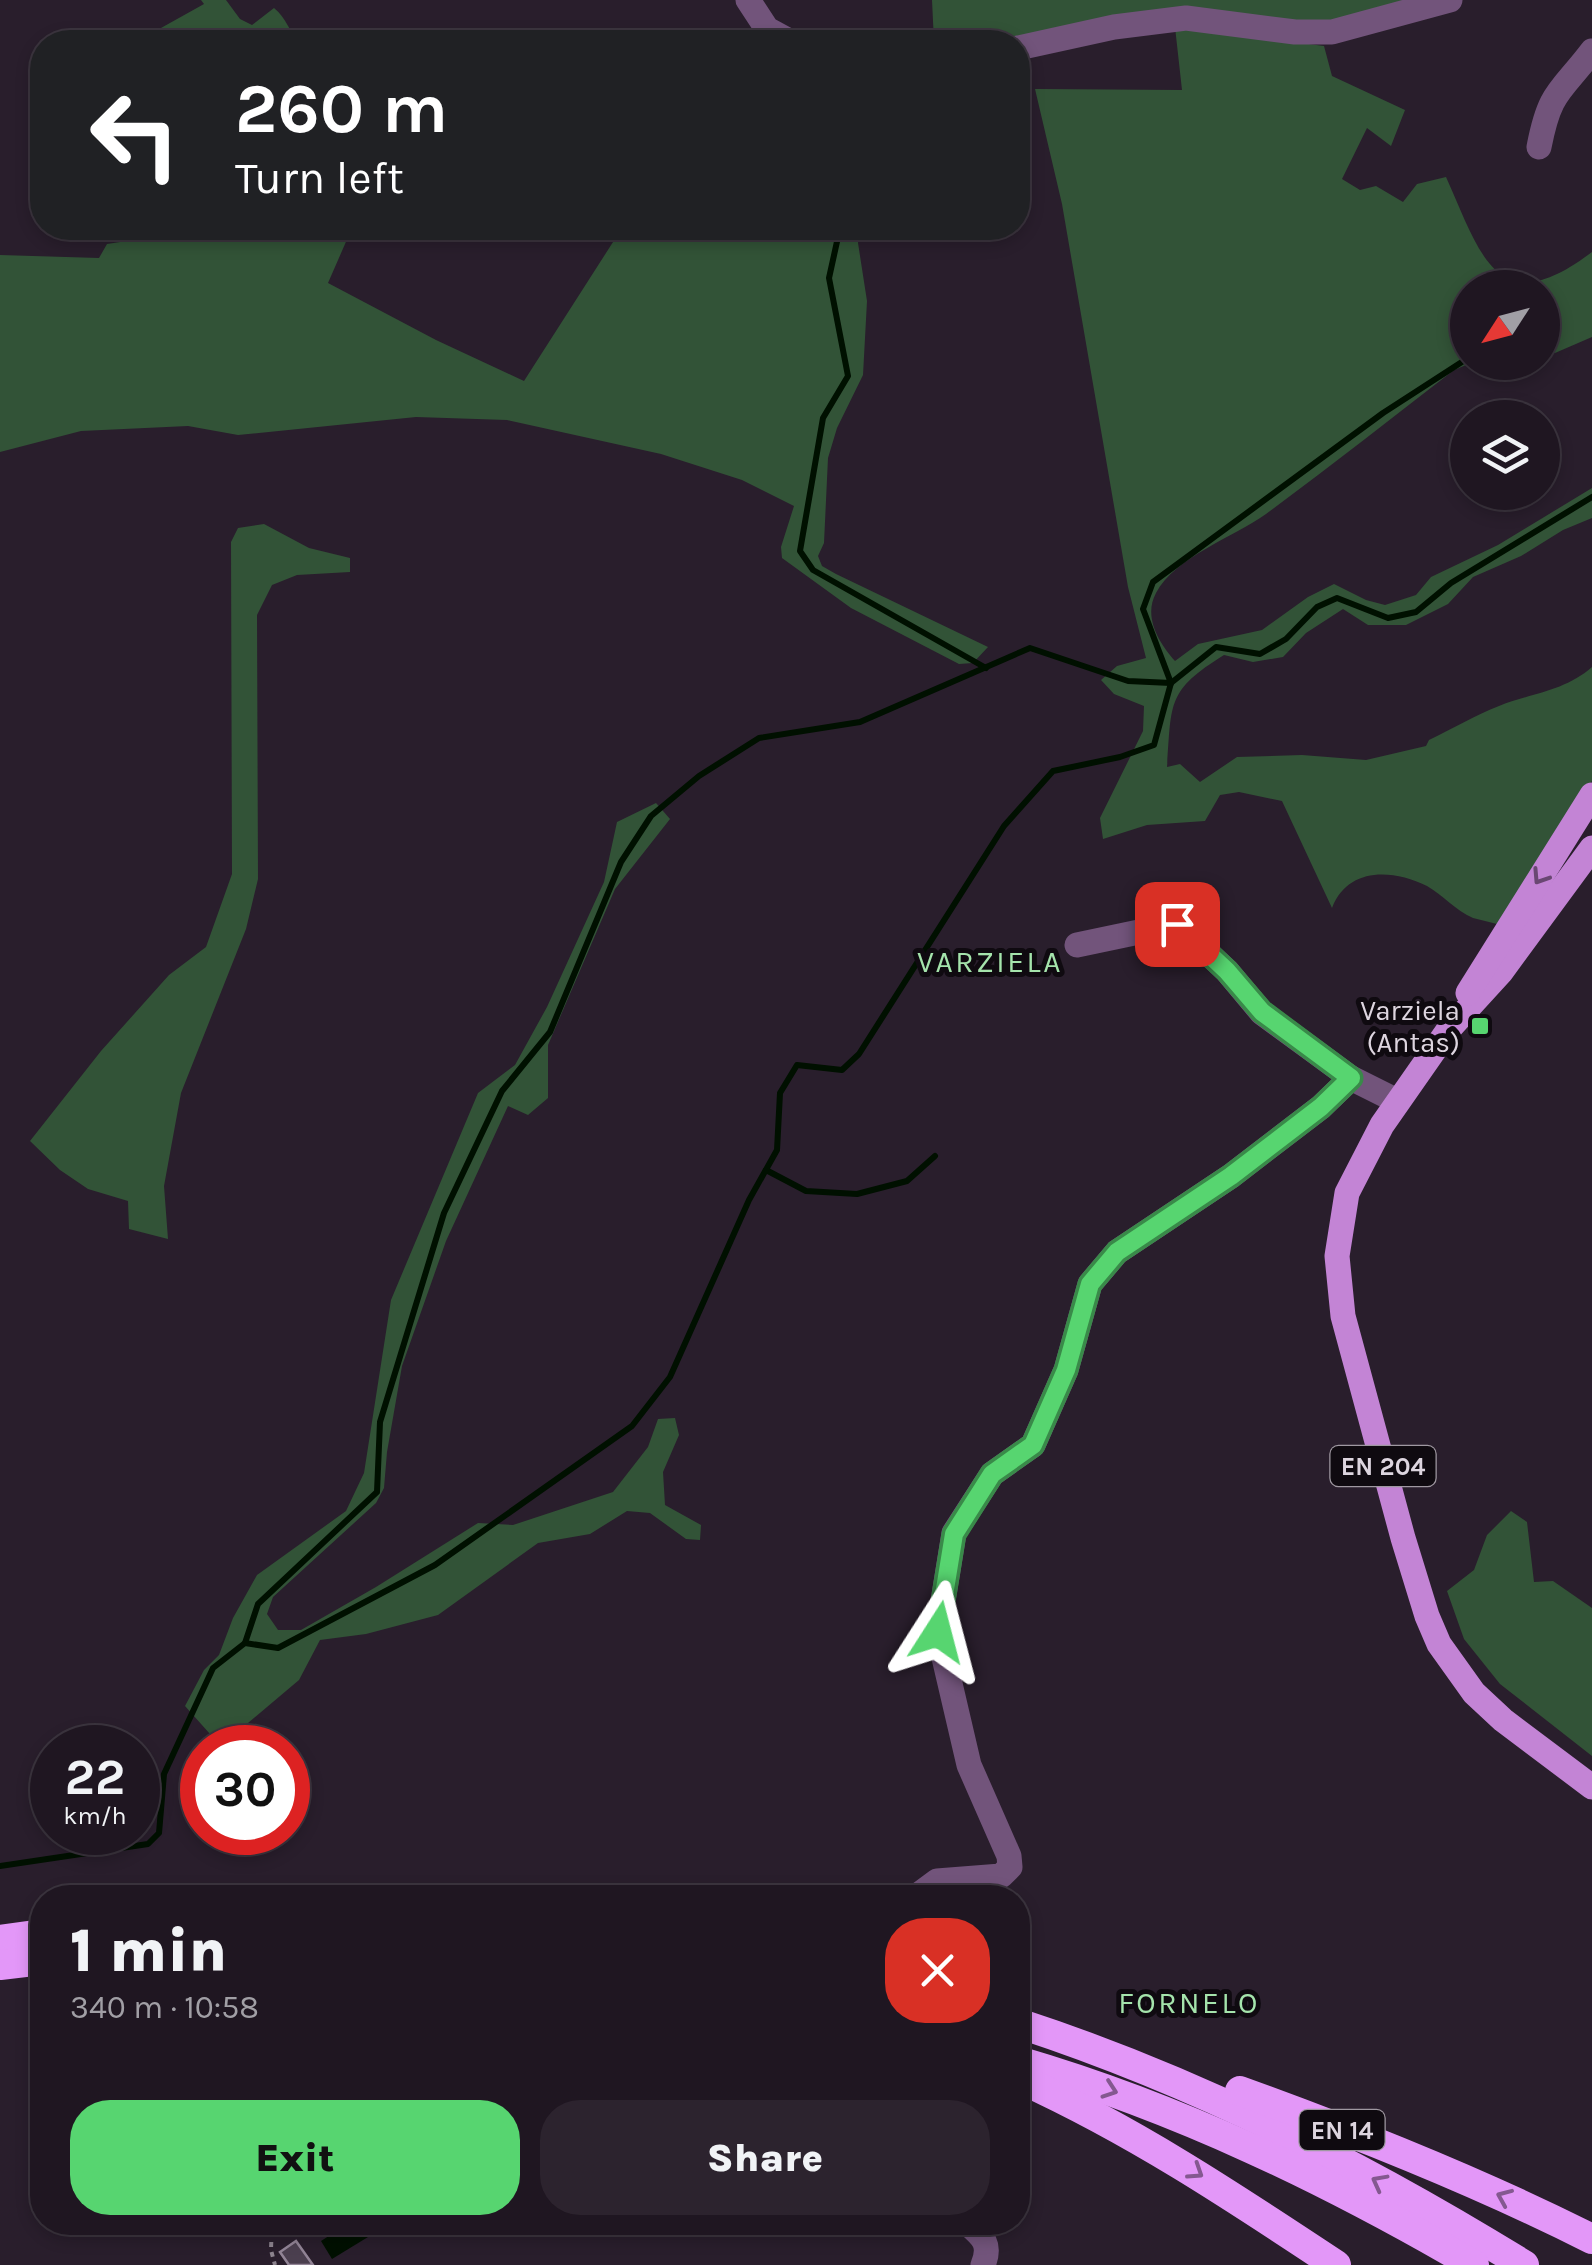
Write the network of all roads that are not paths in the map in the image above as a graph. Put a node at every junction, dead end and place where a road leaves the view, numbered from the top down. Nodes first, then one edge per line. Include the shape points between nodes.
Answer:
1 (748, 0) edge
2 (1450, 0) edge
3 (770, 30) edge
4 (1030, 45) edge
5 (1592, 51) edge
6 (1539, 147) dead end
7 (1592, 795) edge
8 (1592, 848) edge
9 (1078, 945) dead end
10 (1449, 1029) junction
11 (1351, 1078) junction
12 (1397, 1101) junction
13 (1592, 1787) edge
14 (931, 1885) edge
15 (30, 1936) edge
16 (0, 1940) edge
17 (30, 1962) edge
18 (0, 1966) edge
19 (1030, 2028) edge
20 (1084, 2045) junction
21 (1030, 2064) edge
22 (1030, 2084) edge
23 (981, 2235) edge
24 (1592, 2239) edge
25 (982, 2265) edge
26 (1336, 2265) edge
27 (1474, 2265) edge
28 (1524, 2265) edge

1 - 3 street
2 - 4 street via 1332,32 1186,18
5 - 6 street via 1557,90
7 -> 10 main road, EN 204
8 - 10 main road, EN 204 via 1501,972
9 - 11 street via 1177,924 1262,1012
10 - 12 main road, EN 204
11 - 12 street
11 - 14 street via 1231,1176 1117,1252 1090,1284 1066,1370 1033,1445 992,1474 954,1534 938,1632 970,1765 1010,1867 1001,1876
12 - 13 main road, EN 204 via 1350,1184 1337,1256 1344,1316 1403,1538 1427,1616 1455,1669 1503,1720
15 - 16 highway
17 - 18 highway
19 - 20 highway, EN 14
24 -> 20 highway, EN 14 via 1307,2115 1190,2073
28 -> 20 highway, EN 14 via 1298,2138
21 -> 27 highway, EN 14 via 1163,2108 1251,2147
22 -> 26 highway via 1156,2148
23 - 25 street via 988,2252

